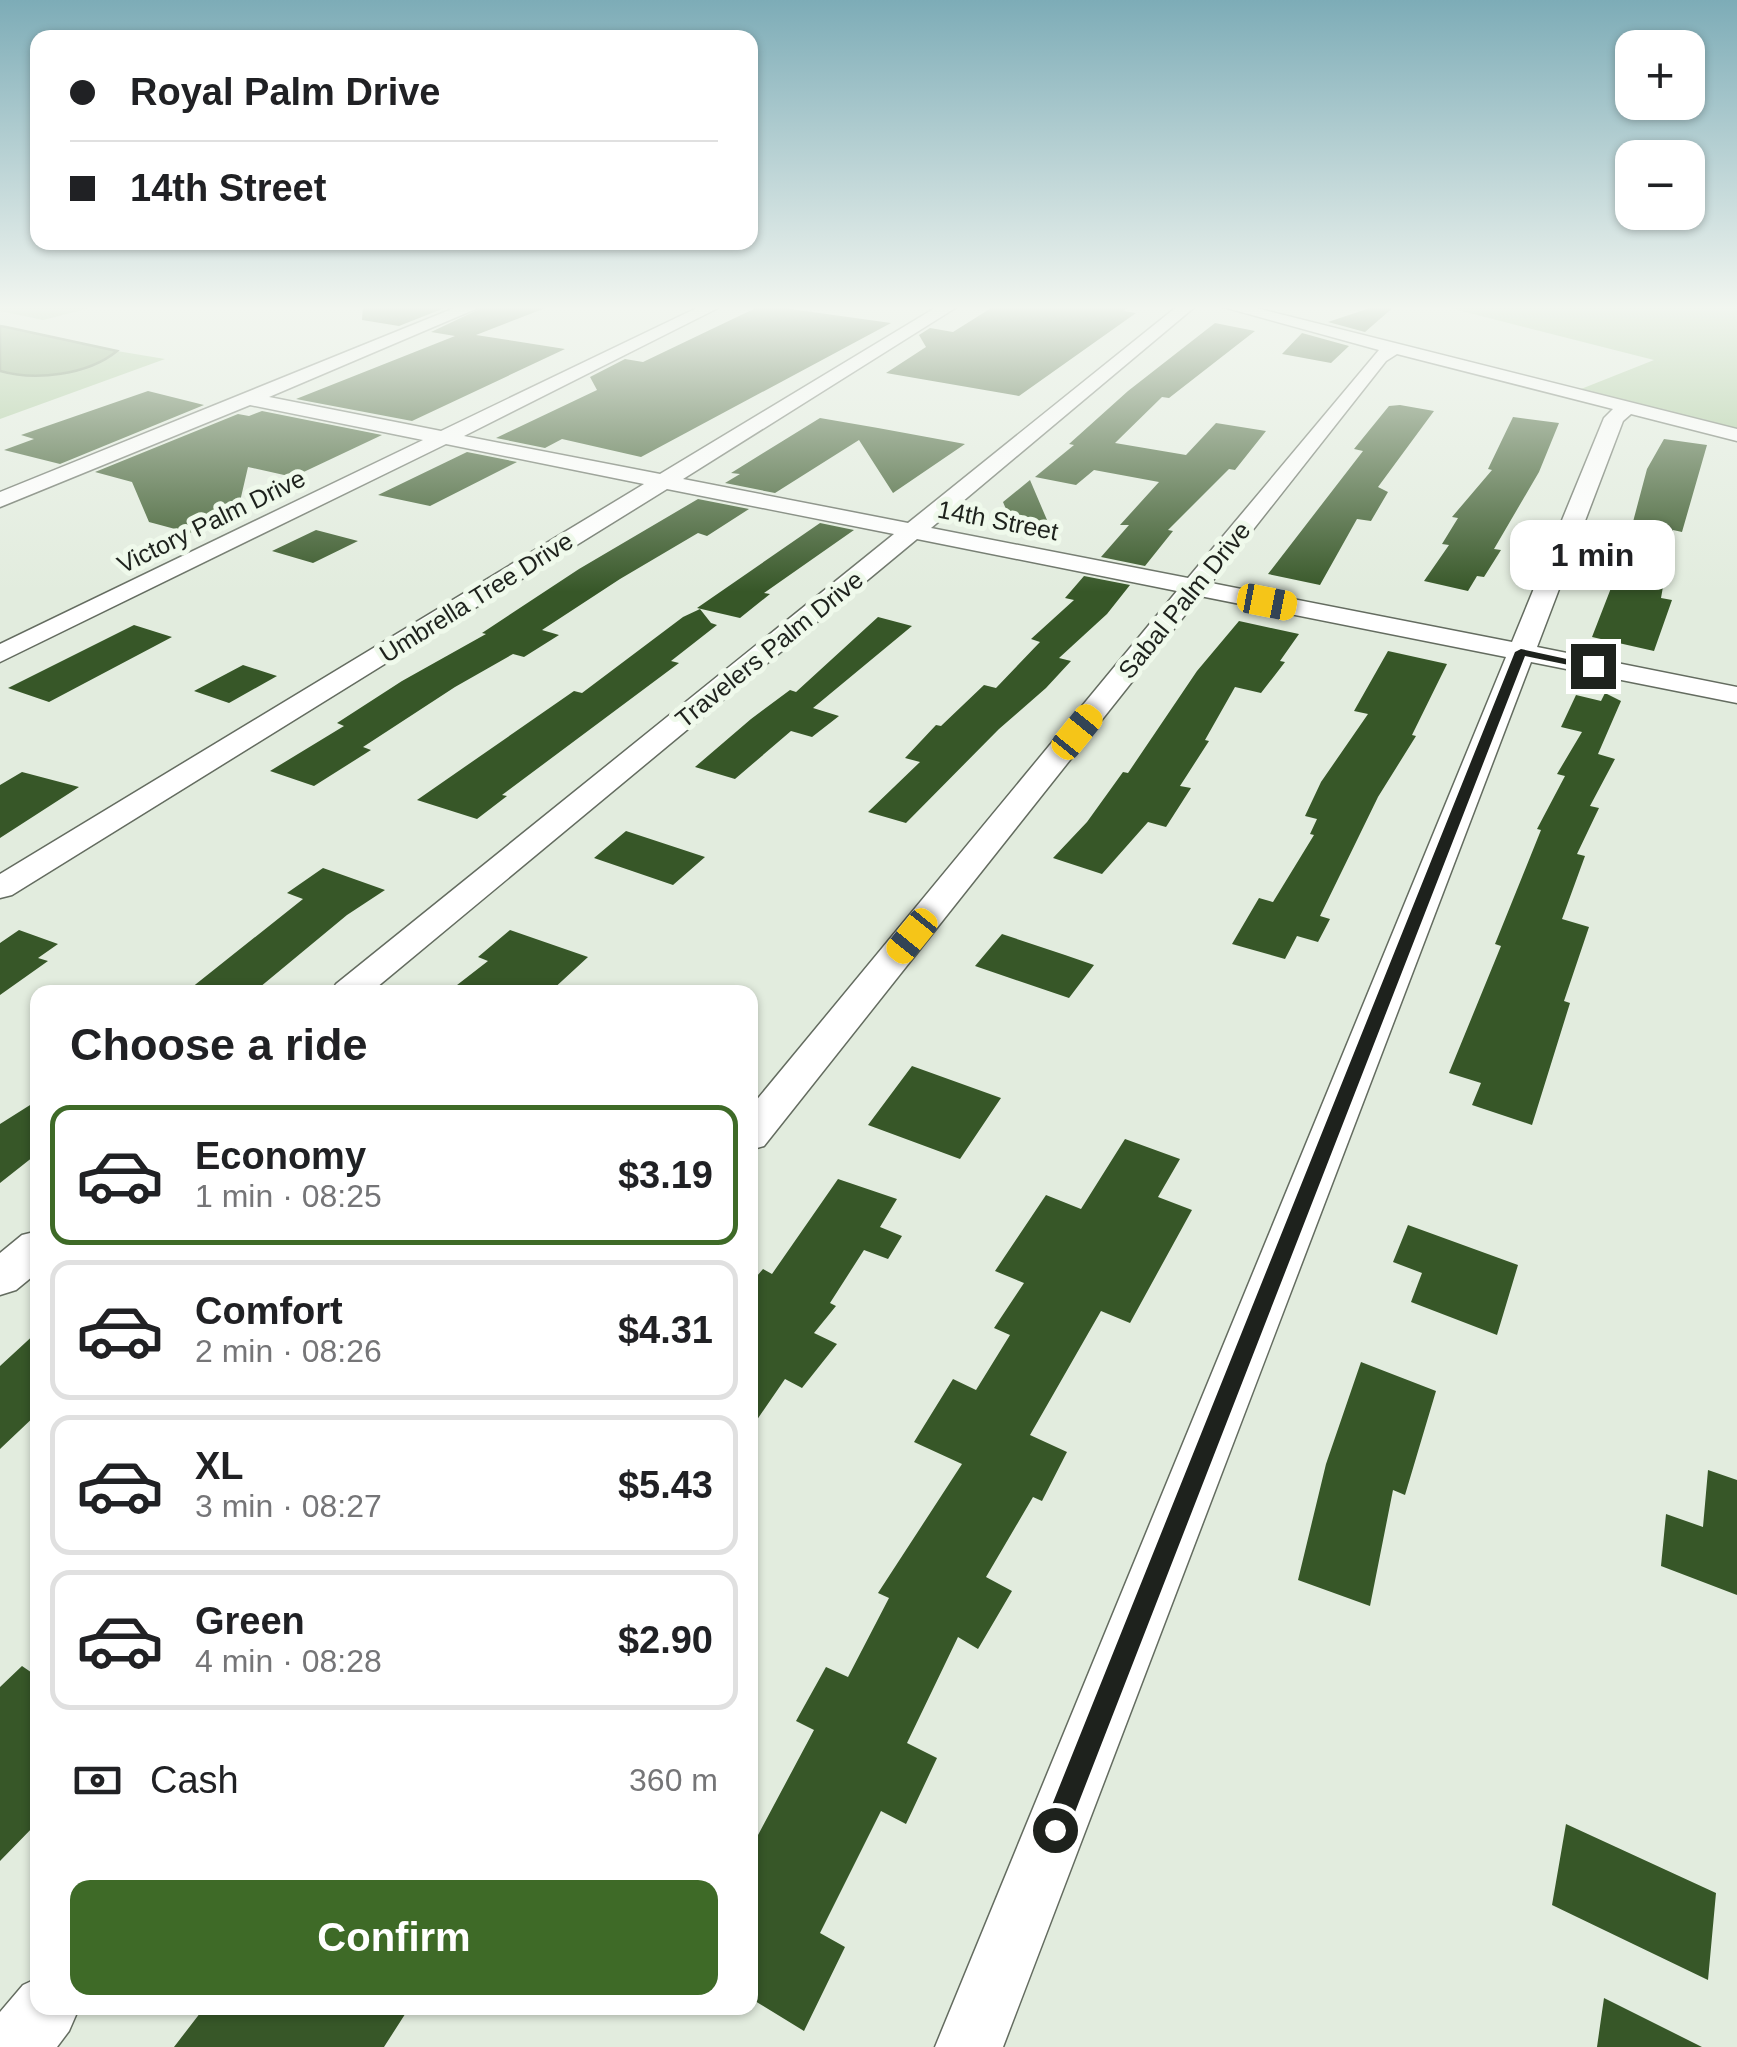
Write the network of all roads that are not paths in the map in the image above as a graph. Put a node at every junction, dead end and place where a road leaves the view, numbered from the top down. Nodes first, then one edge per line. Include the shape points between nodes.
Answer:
1 (245, 401) edge
2 (257, 401) edge
3 (521, 401) edge
4 (797, 401) edge
5 (1072, 401) edge
6 (1345, 401) edge
7 (1602, 401) edge
8 (1628, 407) junction
9 (1737, 435) edge
10 (444, 438) junction
11 (664, 482) junction
12 (0, 500) edge
13 (912, 531) junction
14 (1194, 587) junction
15 (1521, 652) junction
16 (0, 654) edge
17 (1737, 695) edge
18 (0, 888) edge
19 (357, 985) edge
20 (758, 1126) edge
21 (30, 1254) edge
22 (0, 1278) edge
23 (40, 2015) edge
24 (14, 2047) edge
25 (968, 2047) edge

1 - 12 street
2 - 10 street, 14th Street
3 - 10 street, Victory Palm Drive
4 - 11 street, Umbrella Tree Drive
5 - 13 street, Travelers Palm Drive
6 - 14 street, Sabal Palm Drive
7 - 8 street
8 - 9 street
8 - 15 street via 1614,418
10 - 11 street, 14th Street
10 - 16 street, Victory Palm Drive
11 - 13 street, 14th Street
11 - 18 street, Umbrella Tree Drive
13 - 14 street, 14th Street
13 - 19 street, Travelers Palm Drive
14 - 15 street, 14th Street
14 - 20 street, Sabal Palm Drive
15 - 17 street, 14th Street
15 - 25 street
21 - 22 street
23 - 24 street

